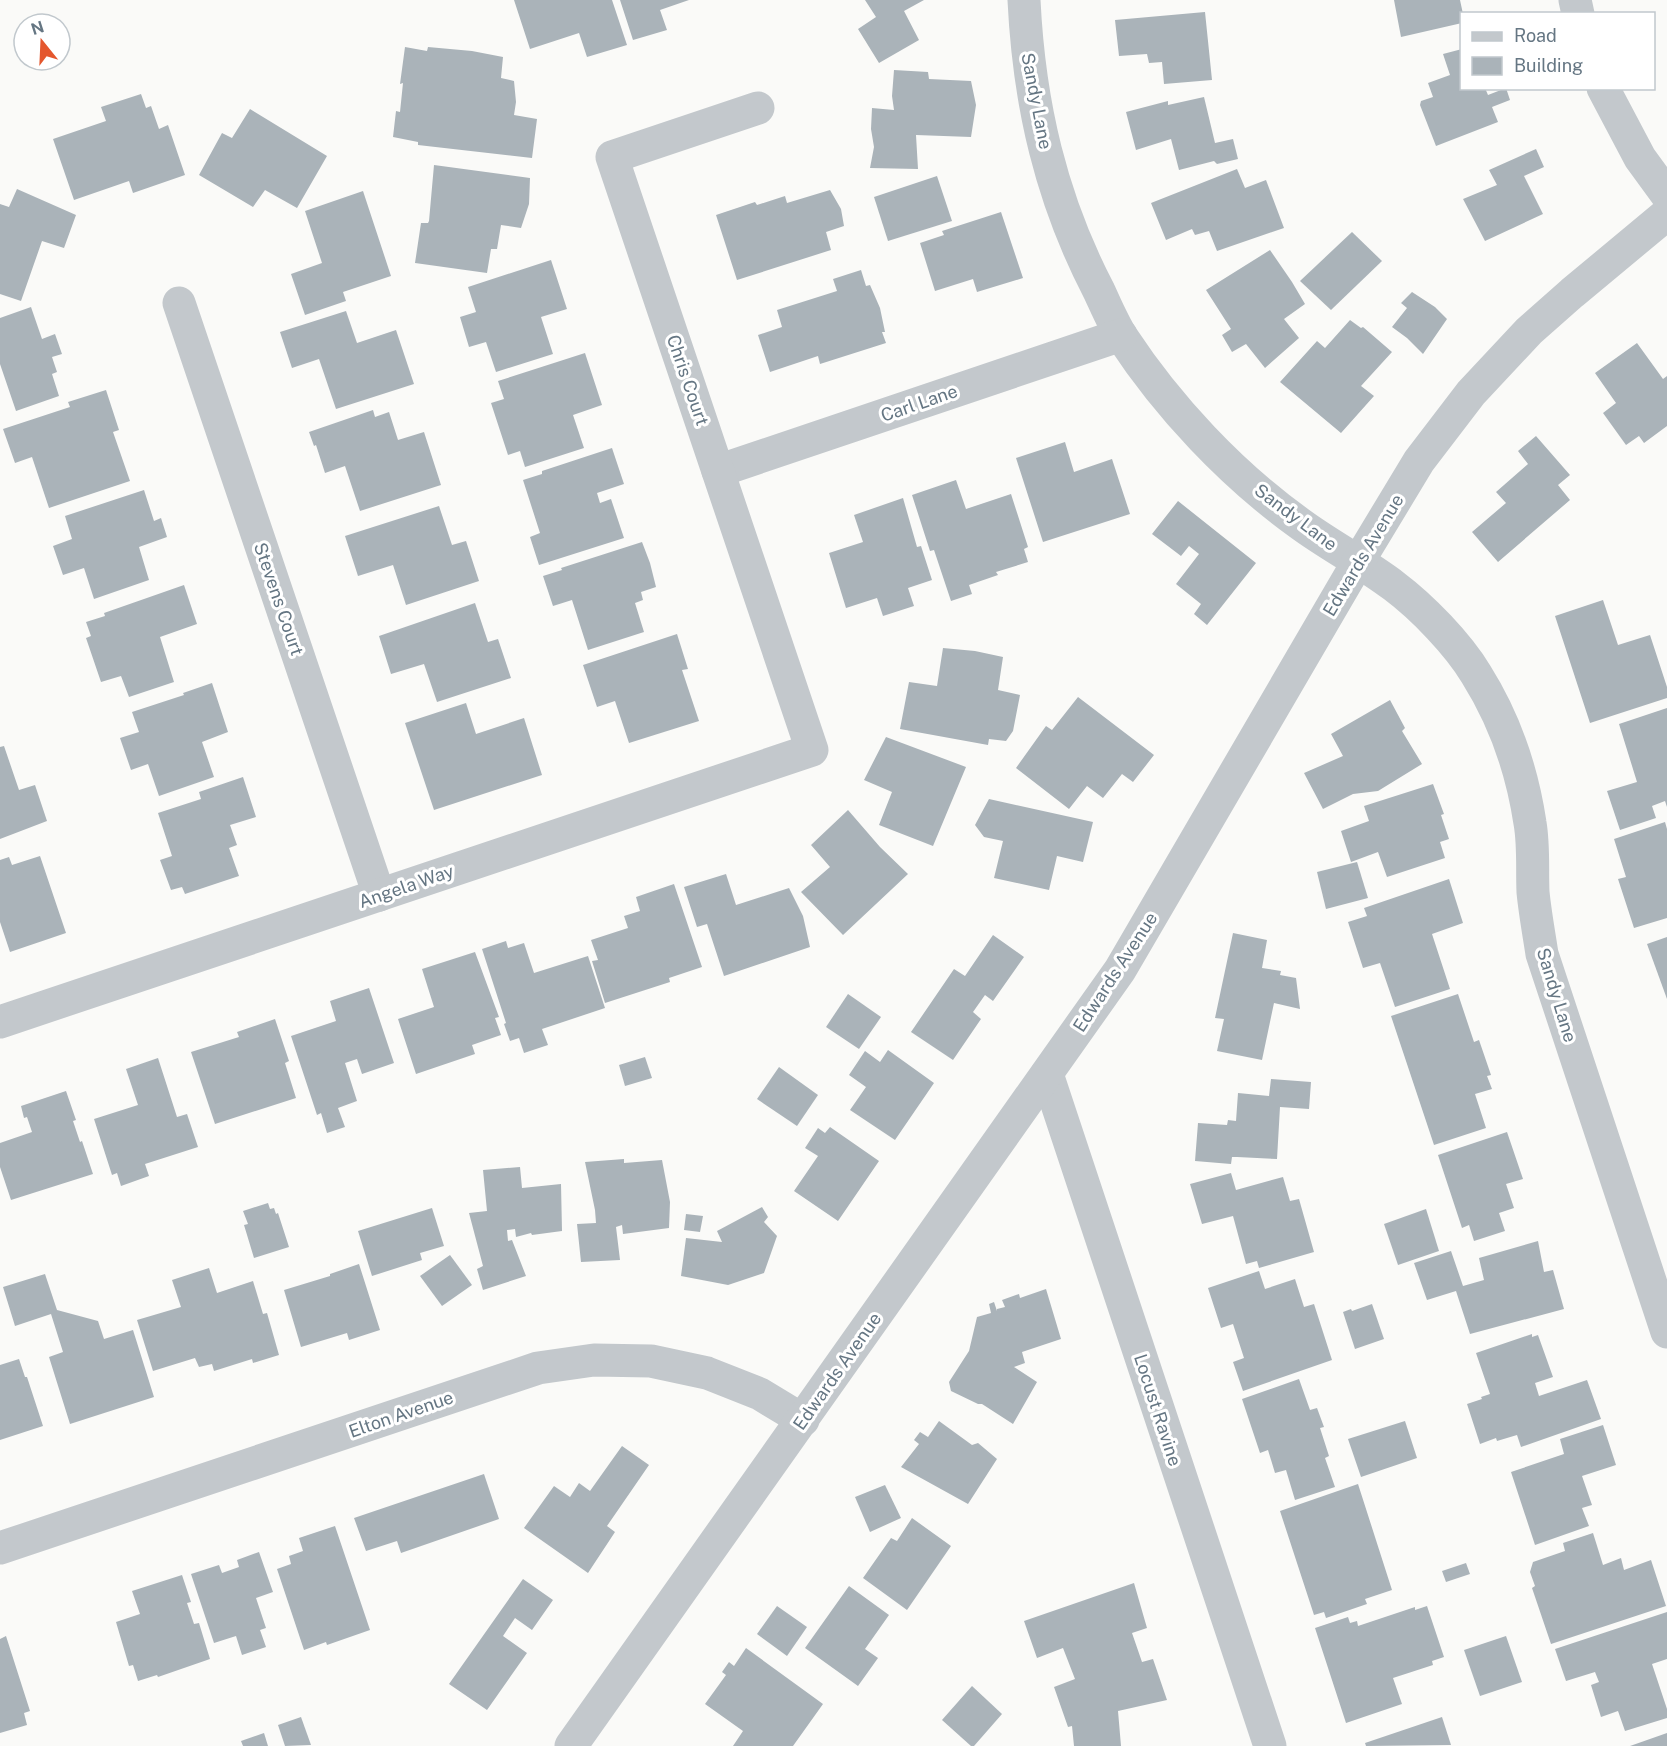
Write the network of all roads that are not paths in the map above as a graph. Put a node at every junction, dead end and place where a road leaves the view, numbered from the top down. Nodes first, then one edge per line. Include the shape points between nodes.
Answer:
1 (1024, 0) edge
2 (1604, 90) edge
3 (758, 108) dead end
4 (1667, 195) edge
5 (1667, 214) edge
6 (179, 303) dead end
7 (1121, 335) junction
8 (718, 471) junction
9 (1358, 562) junction
10 (812, 750) joint
11 (379, 895) junction
12 (0, 1022) edge
13 (1047, 1074) junction
14 (1667, 1332) edge
15 (803, 1419) junction
16 (0, 1548) edge
17 (571, 1746) edge
18 (1270, 1746) edge

1 - 7 street, Sandy Lane via 1026,47 1037,117 1055,186 1084,263
2 - 4 street via 1640,158
3 - 8 street, Chris Court via 612,157
5 - 9 street, Edwards Avenue via 1529,331 1471,393 1419,461
6 - 11 street, Stevens Court
7 - 8 street, Carl Lane
7 - 9 street, Sandy Lane via 1158,387 1244,478 1299,523
8 - 10 street, Chris Court
9 - 13 street, Edwards Avenue via 1120,970
9 - 14 street, Sandy Lane via 1396,587 1437,624 1475,672 1501,720 1520,772 1531,826 1533,894 1542,954
10 - 11 street, Angela Way
11 - 12 street, Angela Way
13 - 15 street, Edwards Avenue
13 - 18 street, Locust Ravine
15 - 16 street, Elton Avenue via 760,1394 707,1373 651,1361 594,1360 538,1368
15 - 17 street, Edwards Avenue

